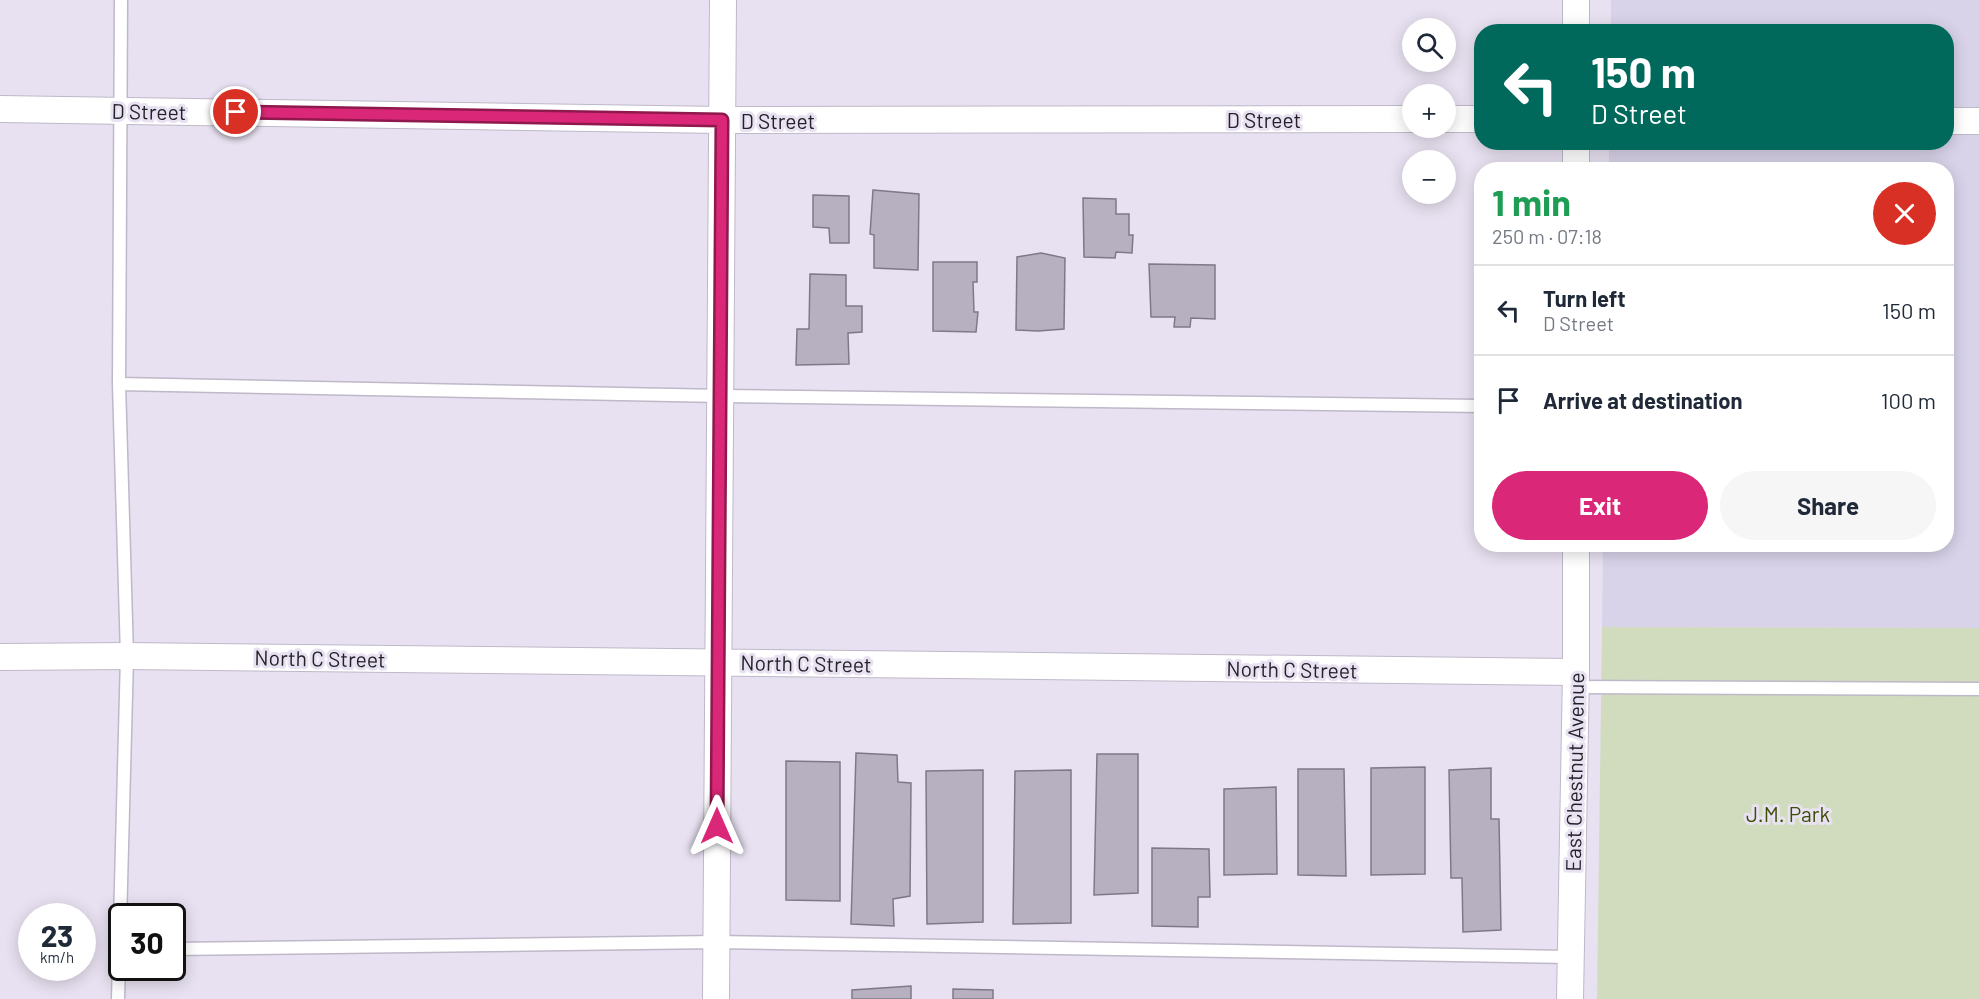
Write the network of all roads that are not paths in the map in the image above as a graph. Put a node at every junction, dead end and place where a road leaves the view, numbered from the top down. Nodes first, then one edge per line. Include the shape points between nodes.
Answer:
1 (121, 0) edge
2 (723, 0) edge
3 (1576, 0) edge
4 (1576, 24) edge
5 (0, 109) edge
6 (120, 110) junction
7 (1402, 119) edge
8 (1456, 119) edge
9 (1474, 119) edge
10 (722, 120) junction
11 (1954, 121) edge
12 (1979, 122) edge
13 (120, 384) junction
14 (721, 396) junction
15 (1474, 406) edge
16 (1576, 552) edge
17 (127, 656) junction
18 (0, 657) edge
19 (718, 662) junction
20 (1576, 680) junction
21 (1979, 689) edge
22 (122, 903) edge
23 (716, 942) junction
24 (186, 949) edge
25 (1571, 957) junction
26 (119, 981) edge
27 (118, 999) edge
28 (716, 999) edge
29 (1570, 999) edge

1 - 6 lane
2 - 10 street
3 - 4 street
5 - 6 street, D Street
6 - 10 street, D Street
6 - 13 lane
7 - 10 street, D Street
8 - 9 street
10 - 14 street
11 - 12 street
13 - 14 lane
13 - 17 lane
14 - 15 lane
14 - 19 street
16 - 20 street, East Chestnut Avenue
17 - 18 street, North C Street
17 - 19 street, North C Street
17 - 22 lane
19 - 20 street, North C Street
19 - 23 street
20 - 21 lane
20 - 25 street, East Chestnut Avenue
23 - 24 lane
23 - 25 lane
23 - 28 street
25 - 29 street, East Chestnut Avenue
26 - 27 lane

